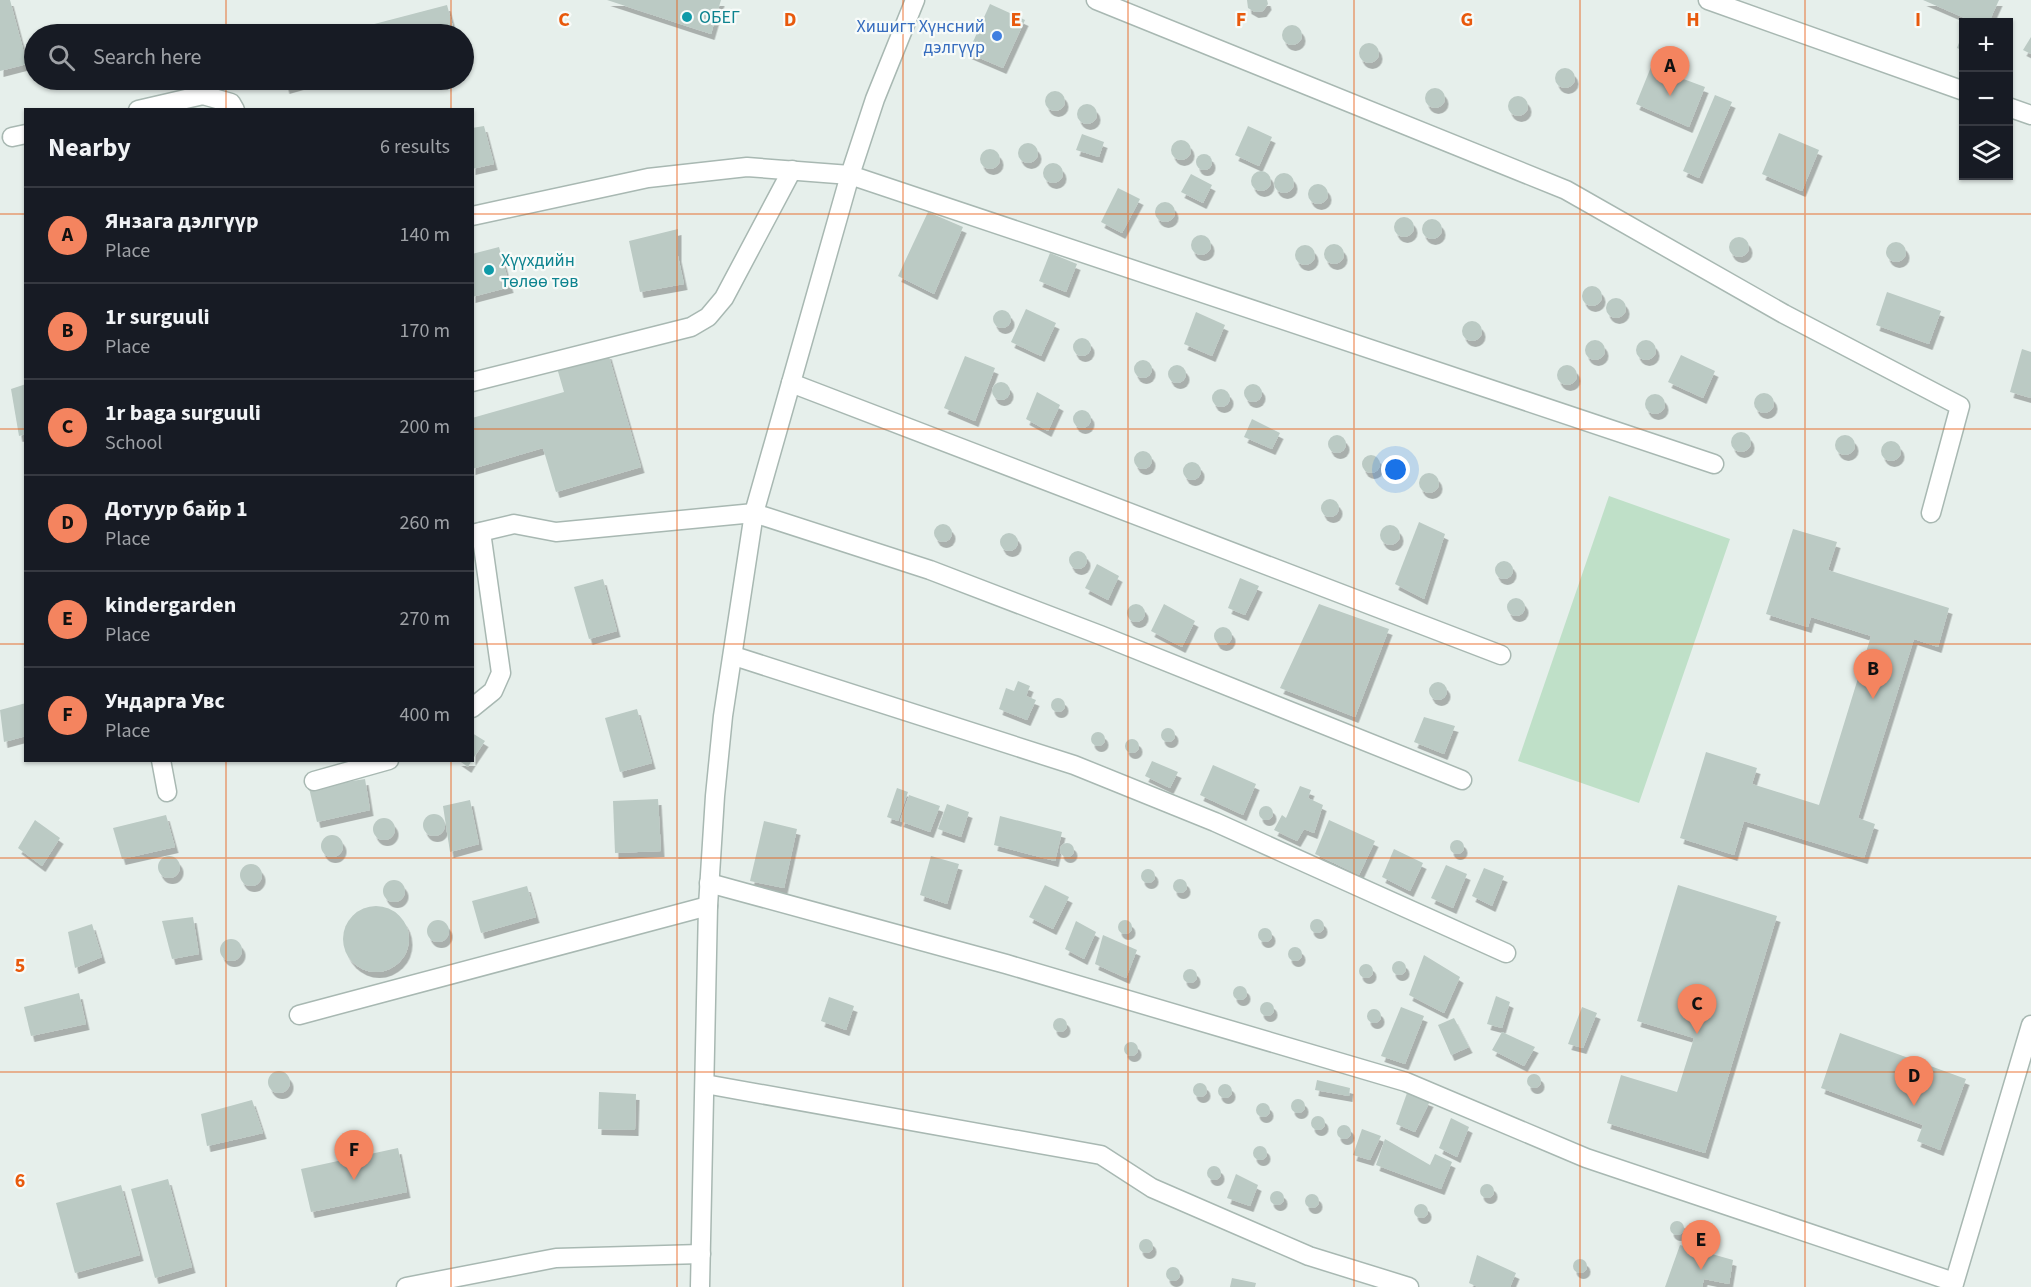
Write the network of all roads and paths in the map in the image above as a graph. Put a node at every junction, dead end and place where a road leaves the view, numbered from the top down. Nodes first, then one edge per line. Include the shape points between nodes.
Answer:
1 (915, 0) edge
2 (1096, 0) edge
3 (1708, 0) edge
4 (1959, 89) edge
5 (147, 108) edge
6 (234, 108) edge
7 (2013, 109) edge
8 (2031, 115) edge
9 (792, 170) junction
10 (850, 175) junction
11 (474, 216) edge
12 (474, 381) edge
13 (791, 384) junction
14 (1714, 464) dead end
15 (754, 513) junction
16 (1931, 513) dead end
17 (477, 533) edge
18 (1501, 655) dead end
19 (734, 656) junction
20 (474, 706) edge
21 (161, 762) edge
22 (382, 762) edge
23 (1462, 780) dead end
24 (315, 781) dead end
25 (167, 792) dead end
26 (709, 883) junction
27 (708, 906) junction
28 (1506, 953) dead end
29 (299, 1015) dead end
30 (2031, 1025) edge
31 (2024, 1080) edge
32 (705, 1084) junction
33 (701, 1254) junction
34 (1954, 1285) edge
35 (406, 1287) edge
36 (700, 1287) edge
37 (1409, 1287) edge

1 - 10 street via 875,99
2 - 16 street via 1566,190 1784,314 1960,406
3 - 4 street
5 - 6 street via 203,95 231,103
7 - 8 street
9 - 10 street
9 - 11 street via 747,167 648,178
9 - 12 street via 724,298 708,317 691,327
10 - 13 street
10 - 14 street
13 - 15 street
13 - 18 street
15 - 17 street via 556,532 514,524
15 - 19 street
15 - 23 street via 940,574
17 - 20 street via 501,673 493,691
19 - 26 street via 723,716
19 - 28 street via 1074,765 1215,822
21 - 25 street
22 - 24 street
26 - 27 street
26 - 34 street via 1017,967 1406,1082 1586,1158
27 - 29 street
27 - 32 street
30 - 31 street
31 - 34 street
32 - 33 street
32 - 37 street via 1101,1155 1152,1188 1309,1256
33 - 35 street via 556,1258
33 - 36 street

